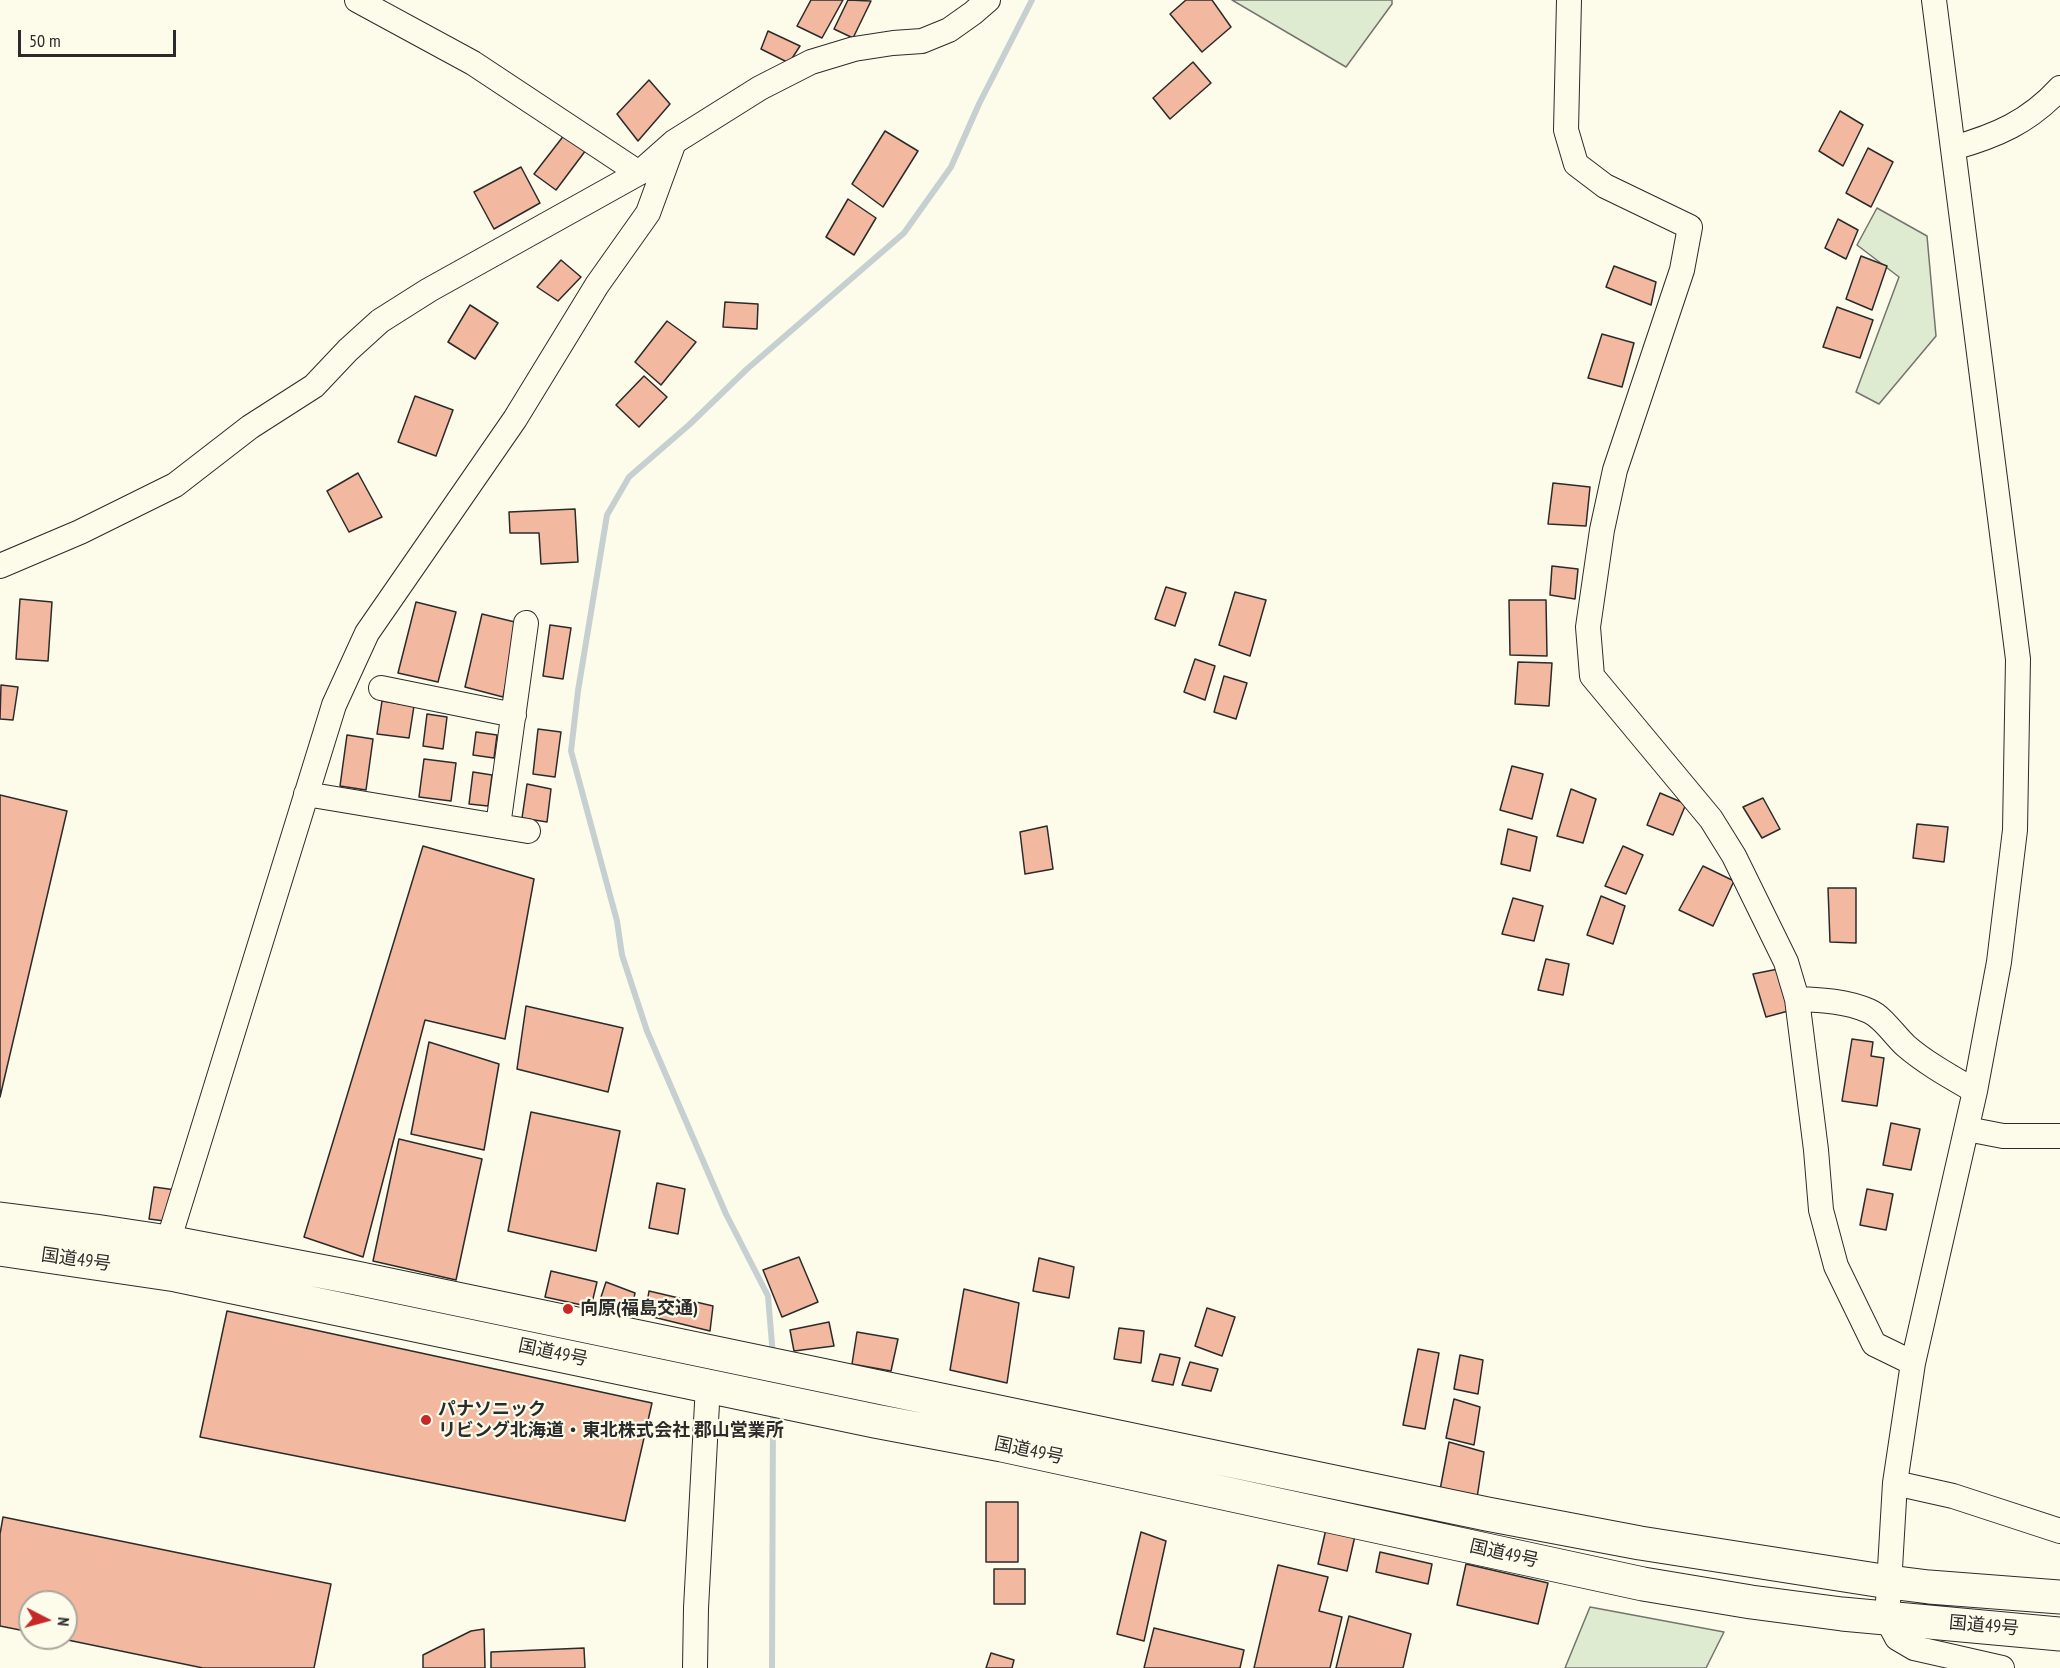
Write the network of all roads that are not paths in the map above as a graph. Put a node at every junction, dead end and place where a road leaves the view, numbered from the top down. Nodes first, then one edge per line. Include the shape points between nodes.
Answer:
1 (357, 0) edge
2 (988, 0) edge
3 (1569, 0) edge
4 (1934, 0) edge
5 (2060, 88) edge
6 (674, 142) junction
7 (1953, 148) junction
8 (639, 173) junction
9 (0, 566) edge
10 (526, 623) dead end
11 (381, 688) dead end
12 (513, 715) junction
13 (306, 794) junction
14 (498, 826) junction
15 (528, 831) dead end
16 (1797, 999) junction
17 (1975, 1091) junction
18 (1967, 1129) junction
19 (2060, 1136) edge
20 (0, 1220) edge
21 (168, 1242) junction
22 (0, 1250) edge
23 (1913, 1363) junction
24 (708, 1385) junction
25 (1895, 1483) junction
26 (2060, 1531) edge
27 (1889, 1582) junction
28 (2060, 1597) edge
29 (1887, 1618) junction
30 (2060, 1634) edge
31 (695, 1668) edge
32 (2002, 1668) edge

1 - 8 street via 473,63
2 - 6 street via 949,30 922,41 854,49 812,62 760,88
3 - 16 street via 1566,130 1576,164 1605,186 1690,227 1682,270 1615,470 1588,627 1592,676 1711,819 1734,856 1786,962
4 - 7 street
5 - 7 street via 2043,107 2017,123 1987,139
6 - 8 street
6 - 13 street via 648,213 597,285 515,419 367,633 334,705
7 - 17 street via 2018,659 2015,830 1999,963
8 - 9 street via 380,321 314,386 250,427 176,484
10 - 12 street
11 - 12 street
12 - 14 street
13 - 14 street
13 - 21 street
14 - 15 street
16 - 17 street via 1827,1000 1872,1012 1906,1046
16 - 23 street via 1821,1210 1836,1266 1874,1344
17 - 18 street
18 - 19 street via 2002,1136
18 - 23 street
20 - 21 highway, 国道49号
21 - 27 highway, 国道49号 via 1487,1514 1640,1543
22 - 24 highway, 国道49号 via 176,1275
23 - 25 street
24 - 29 highway, 国道49号 via 1643,1584
24 - 31 street
25 - 26 street via 1953,1496
25 - 27 street
27 - 28 highway, 国道49号
27 - 29 street
29 - 30 highway, 国道49号
29 - 32 street via 1897,1638 1914,1648

